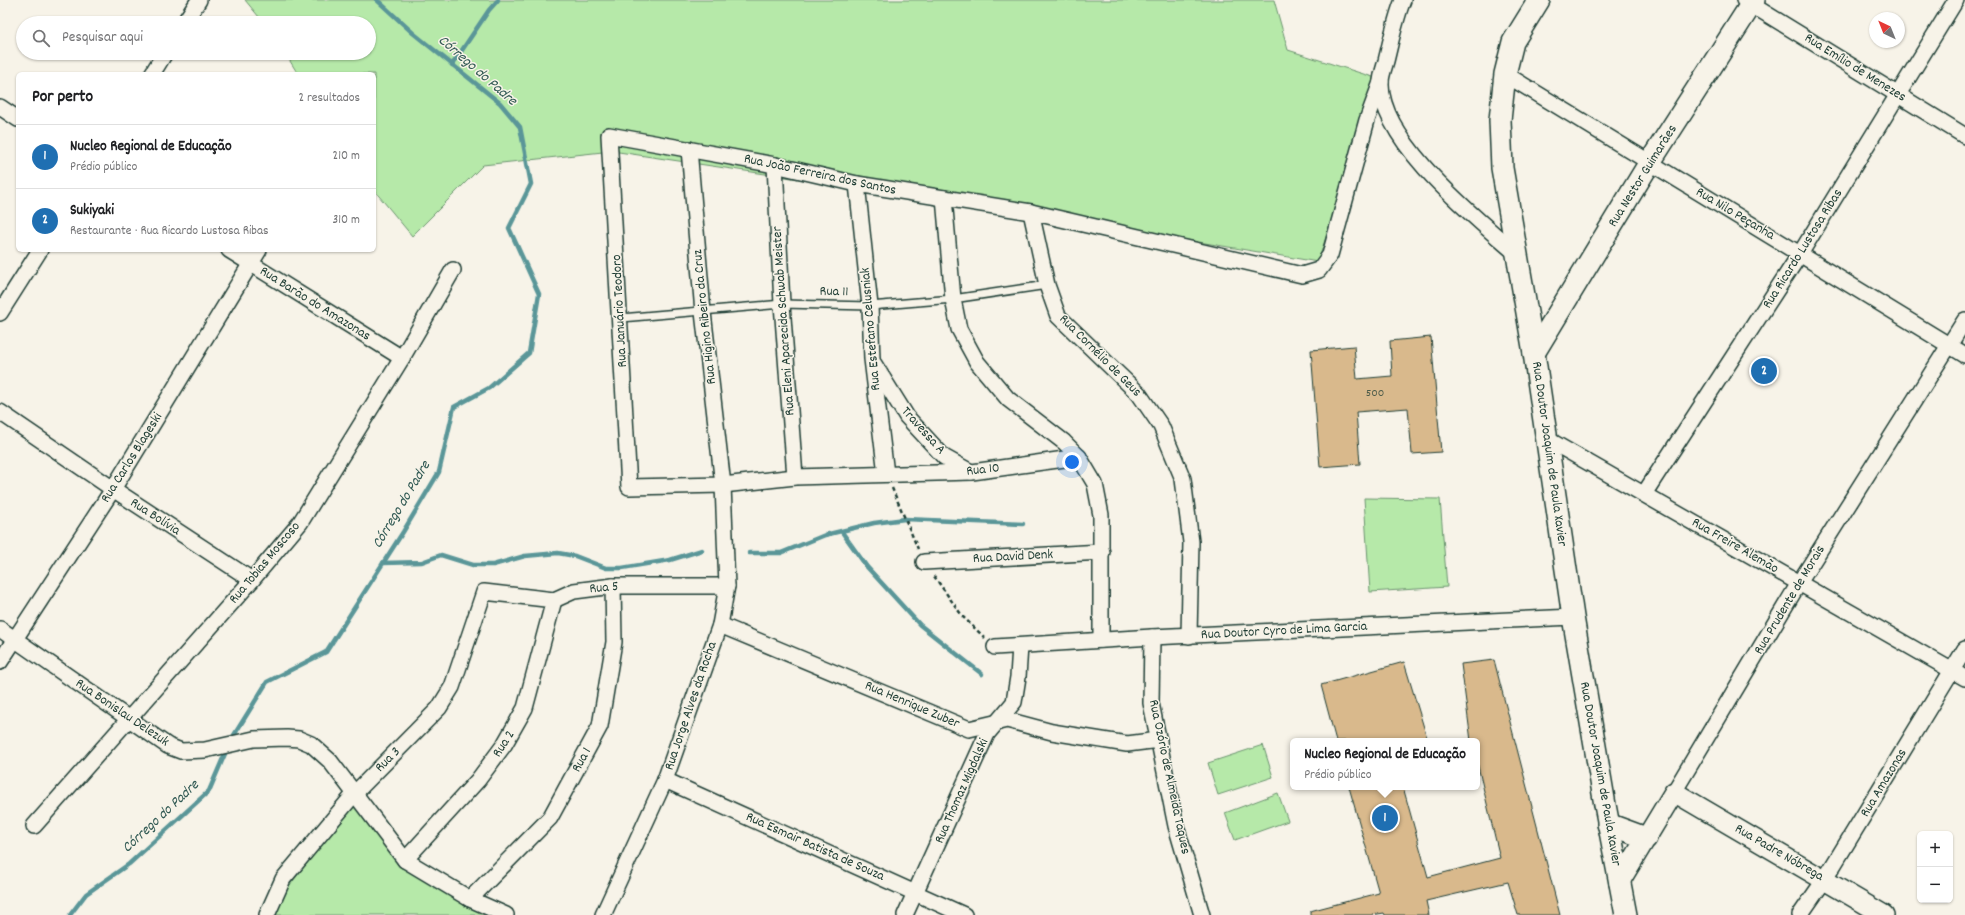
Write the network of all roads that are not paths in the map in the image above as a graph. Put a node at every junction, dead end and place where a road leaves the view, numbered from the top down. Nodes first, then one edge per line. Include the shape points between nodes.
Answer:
1 (199, 0) edge
2 (1403, 0) edge
3 (1539, 0) edge
4 (1956, 0) edge
5 (1750, 1) edge
6 (189, 16) edge
7 (161, 60) edge
8 (153, 72) edge
9 (1505, 74) junction
10 (1381, 82) junction
11 (1899, 95) junction
12 (0, 107) edge
13 (16, 118) edge
14 (609, 136) joint
15 (1965, 136) edge
16 (689, 149) junction
17 (1650, 162) junction
18 (775, 165) junction
19 (857, 184) junction
20 (944, 198) junction
21 (1031, 212) junction
22 (39, 252) edge
23 (232, 252) edge
24 (258, 252) edge
25 (1800, 254) junction
26 (1518, 255) junction
27 (251, 264) junction
28 (453, 270) dead end
29 (1046, 286) junction
30 (953, 299) junction
31 (782, 304) junction
32 (870, 306) junction
33 (703, 312) junction
34 (0, 313) edge
35 (620, 318) junction
36 (1965, 320) edge
37 (1950, 345) junction
38 (1534, 353) junction
39 (1965, 355) edge
40 (402, 358) junction
41 (872, 359) junction
42 (0, 412) edge
43 (1547, 439) junction
44 (1079, 457) junction
45 (972, 472) junction
46 (886, 474) junction
47 (795, 477) junction
48 (723, 485) junction
49 (629, 487) joint
50 (113, 489) junction
51 (1644, 494) junction
52 (1102, 552) junction
53 (924, 562) dead end
54 (252, 580) junction
55 (1799, 583) junction
56 (613, 586) junction
57 (727, 586) junction
58 (554, 600) junction
59 (1573, 616) junction
60 (720, 625) junction
61 (0, 629) edge
62 (1189, 636) junction
63 (1152, 637) junction
64 (15, 638) junction
65 (1101, 640) junction
66 (1020, 646) junction
67 (995, 647) dead end
68 (1965, 649) edge
69 (0, 662) edge
70 (1952, 670) junction
71 (1965, 678) edge
72 (130, 719) junction
73 (999, 722) junction
74 (1159, 740) junction
75 (665, 780) junction
76 (1674, 792) junction
77 (355, 793) junction
78 (1608, 824) junction
79 (34, 826) dead end
80 (1646, 838) junction
81 (405, 860) junction
82 (1825, 879) junction
83 (1619, 883) junction
84 (916, 892) junction
85 (470, 899) junction
86 (267, 915) edge
87 (506, 915) edge
88 (603, 915) edge
89 (905, 915) edge
90 (964, 915) edge
91 (1202, 915) edge
92 (1626, 915) edge
93 (1800, 915) edge
94 (1884, 915) edge

1 - 6 street
2 - 10 street
3 - 9 main road, Rua Doutor Joaquim de Paula Xavier via 1512,42
4 - 11 street, Rua Ricardo Lustosa Ribas
5 - 11 street, Rua Emílio de Menezes
5 - 17 main road, Rua Nestor Guimarães
7 - 8 street
9 - 17 street, Rua Nilo Peçanha
9 - 26 main road, Rua Doutor Joaquim de Paula Xavier via 1500,120 1502,168
10 - 21 street, Rua João Ferreira dos Santos via 1367,120 1330,255 1319,270 1302,275
10 - 26 street via 1386,108 1397,130 1417,158 1444,189
11 - 15 street, Rua Emílio de Menezes
11 - 25 street, Rua Ricardo Lustosa Ribas
12 - 13 street
14 - 16 street, Rua João Ferreira dos Santos
14 - 35 street, Rua Januário Teodoro
16 - 18 street, Rua João Ferreira dos Santos
16 - 33 street, Rua Higino Ribeiro da Cruz
17 - 25 street, Rua Nilo Peçanha
17 - 38 main road, Rua Nestor Guimarães
18 - 19 street, Rua João Ferreira dos Santos
18 - 31 street, Rua Eleni Aparecida Schwab Meister
19 - 20 street, Rua João Ferreira dos Santos
19 - 32 street, Rua Estefano Celusniak
20 - 21 street, Rua João Ferreira dos Santos
20 - 30 street
21 - 29 street, Rua Cornélio de Geus
22 - 34 street
23 - 27 street, Rua Barão do Amazonas
24 - 27 street, Rua Carlos Blageski
25 - 37 street, Rua Nilo Peçanha
25 - 51 street, Rua Ricardo Lustosa Ribas
26 - 38 main road, Rua Doutor Joaquim de Paula Xavier
27 - 40 street, Rua Barão do Amazonas
27 - 50 street, Rua Carlos Blageski
28 - 40 street, Rua Tobias Moscoso
29 - 30 lane, Rua 11
29 - 62 street, Rua Cornélio de Geus via 1058,316 1139,394 1161,426 1183,479 1192,542
30 - 32 lane, Rua 11
30 - 44 street via 958,329 977,362 1008,399 1064,442
31 - 32 lane, Rua 11
31 - 33 lane, Rua 11
31 - 47 street, Rua Eleni Aparecida Schwab Meister
32 - 41 street, Rua Estefano Celusniak
33 - 35 lane, Rua 11
33 - 48 street, Rua Higino Ribeiro da Cruz
35 - 49 street, Rua Januário Teodoro
36 - 37 street, Rua Prudente de Morais
37 - 39 street, Rua Nilo Peçanha
37 - 55 street, Rua Prudente de Morais
38 - 43 main road, Rua Doutor Joaquim de Paula Xavier
40 - 54 street, Rua Tobias Moscoso via 300,523
41 - 45 street, Travessa A via 907,417 944,457
41 - 46 street, Rua Estefano Celusniak
42 - 50 street, Rua Bolívia
43 - 51 street, Rua Freire Alemão
43 - 59 main road, Rua Doutor Joaquim de Paula Xavier
44 - 45 street, Rua 10
44 - 52 street via 1095,484 1101,515
45 - 46 street, Rua 10
46 - 47 street, Rua 10
47 - 48 street, Rua 10
48 - 49 street, Rua 10
48 - 57 street, Rua Jorge Alves da Rocha
50 - 54 street, Rua Bolívia
50 - 64 street, Rua Carlos Blageski
51 - 55 street, Rua Freire Alemão
52 - 53 street, Rua David Denk
52 - 65 street
54 - 72 street, Rua Tobias Moscoso
55 - 70 street, Rua Freire Alemão
55 - 76 street, Rua Prudente de Morais
56 - 57 street, Rua 5
56 - 58 street, Rua 5 via 574,591
56 - 85 street, Rua 1 via 614,642 600,726 550,818
57 - 60 street, Rua Jorge Alves da Rocha
58 - 77 street, Rua 3 via 484,592 448,694 439,708
58 - 81 street, Rua 2 via 525,708 504,745 478,780
59 - 62 street, Rua Doutor Cyro de Lima Garcia
59 - 78 main road, Rua Doutor Joaquim de Paula Xavier
60 - 73 street, Rua Henrique Zuber via 969,729
60 - 75 street, Rua Jorge Alves da Rocha
61 - 64 street, Rua Bonislau Delezuk
62 - 63 street, Rua Doutor Cyro de Lima Garcia
63 - 65 street, Rua Doutor Cyro de Lima Garcia
63 - 74 street, Rua Ozório de Almeida Taques via 1151,703
64 - 69 street, Rua Carlos Blageski
64 - 72 street, Rua Bonislau Delezuk
65 - 66 street, Rua Doutor Cyro de Lima Garcia
66 - 67 street, Rua Doutor Cyro de Lima Garcia
66 - 73 street, Rua Thomaz Migdalski via 1014,702
68 - 70 street, Rua Amazonas
70 - 71 street, Rua Freire Alemão
70 - 82 street, Rua Amazonas
72 - 77 street, Rua Bonislau Delezuk via 168,746 181,751 205,750 254,739 299,739 311,744 330,761
72 - 79 street, Rua Tobias Moscoso
73 - 74 street, Rua Henrique Zuber via 1007,720 1052,732 1127,744
73 - 84 street, Rua Thomaz Migdalski via 987,734
74 - 91 street, Rua Ozório de Almeida Taques via 1176,826
75 - 84 street, Rua Esmair Batista de Souza
75 - 88 street, Rua Jorge Alves da Rocha
76 - 80 street, Rua Prudente de Morais
76 - 82 street, Rua Padre Nóbrega
77 - 81 street, Rua Bonislau Delezuk
77 - 86 street, Rua 3 via 283,879
78 - 80 main road
78 - 83 main road, Rua Doutor Joaquim de Paula Xavier
80 - 83 street, Rua Prudente de Morais
81 - 85 street
82 - 93 street, Rua Amazonas
82 - 94 street, Rua Padre Nóbrega
83 - 92 main road, Rua Doutor Joaquim de Paula Xavier
84 - 89 street, Rua Thomaz Migdalski
84 - 90 street, Rua Esmair Batista de Souza
85 - 87 street

